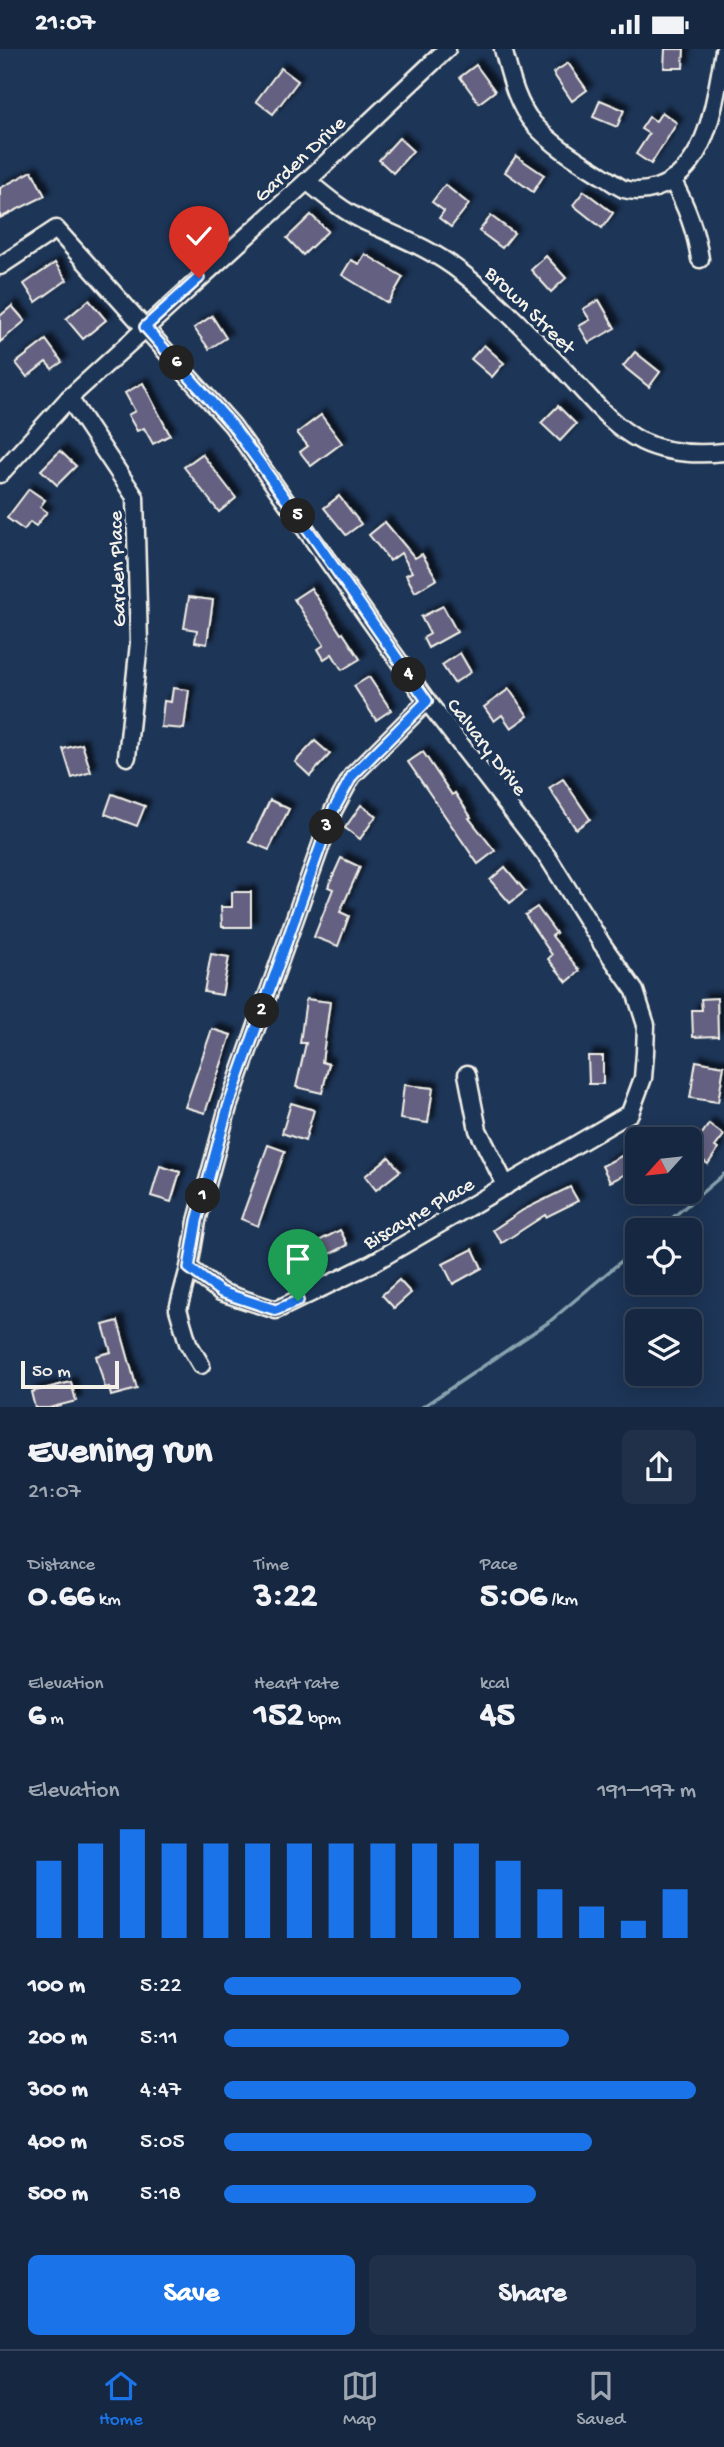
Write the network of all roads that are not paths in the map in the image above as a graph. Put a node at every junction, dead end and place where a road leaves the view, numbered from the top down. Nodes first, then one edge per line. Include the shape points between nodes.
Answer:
1 (447, 49) edge
2 (503, 49) edge
3 (724, 51) edge
4 (672, 180) junction
5 (307, 181) junction
6 (700, 259) dead end
7 (0, 266) edge
8 (145, 327) junction
9 (69, 398) junction
10 (724, 452) edge
11 (0, 474) edge
12 (427, 701) junction
13 (127, 757) dead end
14 (467, 1074) dead end
15 (643, 1078) joint
16 (506, 1186) junction
17 (189, 1268) junction
18 (201, 1365) dead end

1 - 5 street, Garden Drive
2 - 4 street via 521,103 533,122 569,155 624,189 643,191
3 - 4 street via 697,153
4 - 6 street via 697,238
5 - 8 street, Garden Drive
5 - 10 street, Brown Street via 362,220 428,249 462,273 617,426 642,442 667,449 700,455
7 - 8 street, Calvary Drive via 57,229
8 - 9 street, Garden Drive
8 - 12 street, Calvary Drive via 232,425
9 - 11 street, Garden Drive
9 - 13 street, Garden Place via 135,497 139,643
12 - 15 street, Calvary Drive via 549,859 635,991 646,1025
12 - 17 street via 352,776 333,811 228,1107
14 - 16 street via 478,1130
15 - 16 street, Biscayne Place via 630,1113
16 - 17 street, Biscayne Place via 371,1264 276,1310 221,1292
17 - 18 street via 178,1309 188,1343

